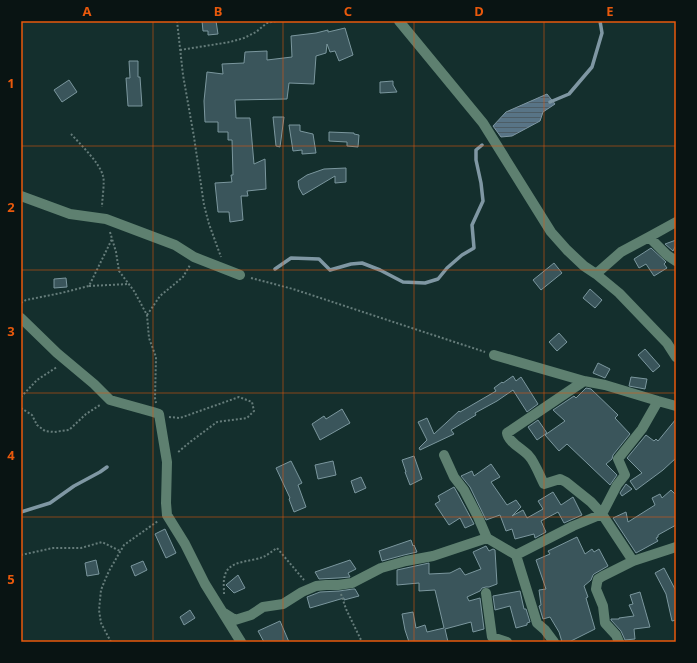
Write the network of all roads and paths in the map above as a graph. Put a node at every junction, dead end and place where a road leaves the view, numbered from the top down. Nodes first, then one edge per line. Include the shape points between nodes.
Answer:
1 (176, 21) edge
2 (276, 21) edge
3 (398, 21) edge
4 (180, 50) junction
5 (71, 134) dead end
6 (21, 196) edge
7 (106, 219) junction
8 (676, 222) edge
9 (649, 238) junction
10 (112, 239) junction
11 (194, 257) junction
12 (676, 261) edge
13 (226, 270) junction
14 (596, 274) junction
15 (240, 275) joint
16 (129, 284) junction
17 (89, 286) junction
18 (21, 303) edge
19 (147, 315) junction
20 (21, 318) edge
21 (494, 355) joint
22 (676, 357) edge
23 (65, 360) junction
24 (584, 381) junction
25 (21, 397) edge
26 (110, 400) junction
27 (658, 401) junction
28 (676, 406) edge
29 (21, 408) edge
30 (159, 414) junction
31 (444, 454) dead end
32 (168, 462) junction
33 (602, 514) junction
34 (167, 515) junction
35 (487, 538) junction
36 (676, 546) edge
37 (120, 551) junction
38 (21, 554) edge
39 (516, 554) junction
40 (632, 561) junction
41 (316, 586) junction
42 (338, 586) junction
43 (486, 593) dead end
44 (222, 612) junction
45 (111, 642) edge
46 (241, 642) edge
47 (362, 642) edge
48 (507, 642) edge
49 (554, 642) edge
50 (619, 642) edge

1 - 4 path
2 - 4 path via 267,23 244,38
3 - 14 street via 482,123 551,232 572,255
4 - 13 path via 204,205
5 - 7 path via 104,176 102,210
6 - 7 street via 70,214
7 - 10 path
7 - 11 street via 175,245
8 - 9 street
9 - 12 street
9 - 14 street via 621,252
10 - 16 path via 119,271
10 - 17 path
11 - 13 street
11 - 19 path via 183,277 160,296
13 - 15 street
14 - 22 street via 619,293 667,343
15 - 21 path via 294,289
16 - 17 path
16 - 19 path
17 - 18 path
19 - 30 path via 149,338 156,357 155,398
20 - 23 street
21 - 24 street
23 - 25 path via 37,380
23 - 26 street
24 - 27 street
24 - 33 street via 507,434 530,456 544,484 560,479 566,482
26 - 29 path via 86,414 69,430 54,432 45,431 37,425 32,415
26 - 30 street
27 - 28 street
27 - 33 street via 642,429 618,459 625,476
30 - 32 street
30 - 32 path via 180,418 239,397 252,402 254,412 247,418 217,422
31 - 35 street
32 - 34 street
33 - 39 street
33 - 40 street
34 - 37 path via 124,545
34 - 44 street
35 - 39 street
35 - 42 street via 433,556 381,568 352,583
36 - 40 street
37 - 38 path via 102,542 81,548 53,548
37 - 45 path via 101,590 99,610 101,623
39 - 49 street via 537,623
40 - 50 street via 598,579 596,583 605,622
41 - 42 street
41 - 44 street via 283,604 263,607 251,615 235,620
41 - 44 path via 304,580 277,548 264,557 238,562 230,567 225,574
42 - 47 path
43 - 48 street via 492,637
44 - 46 street

